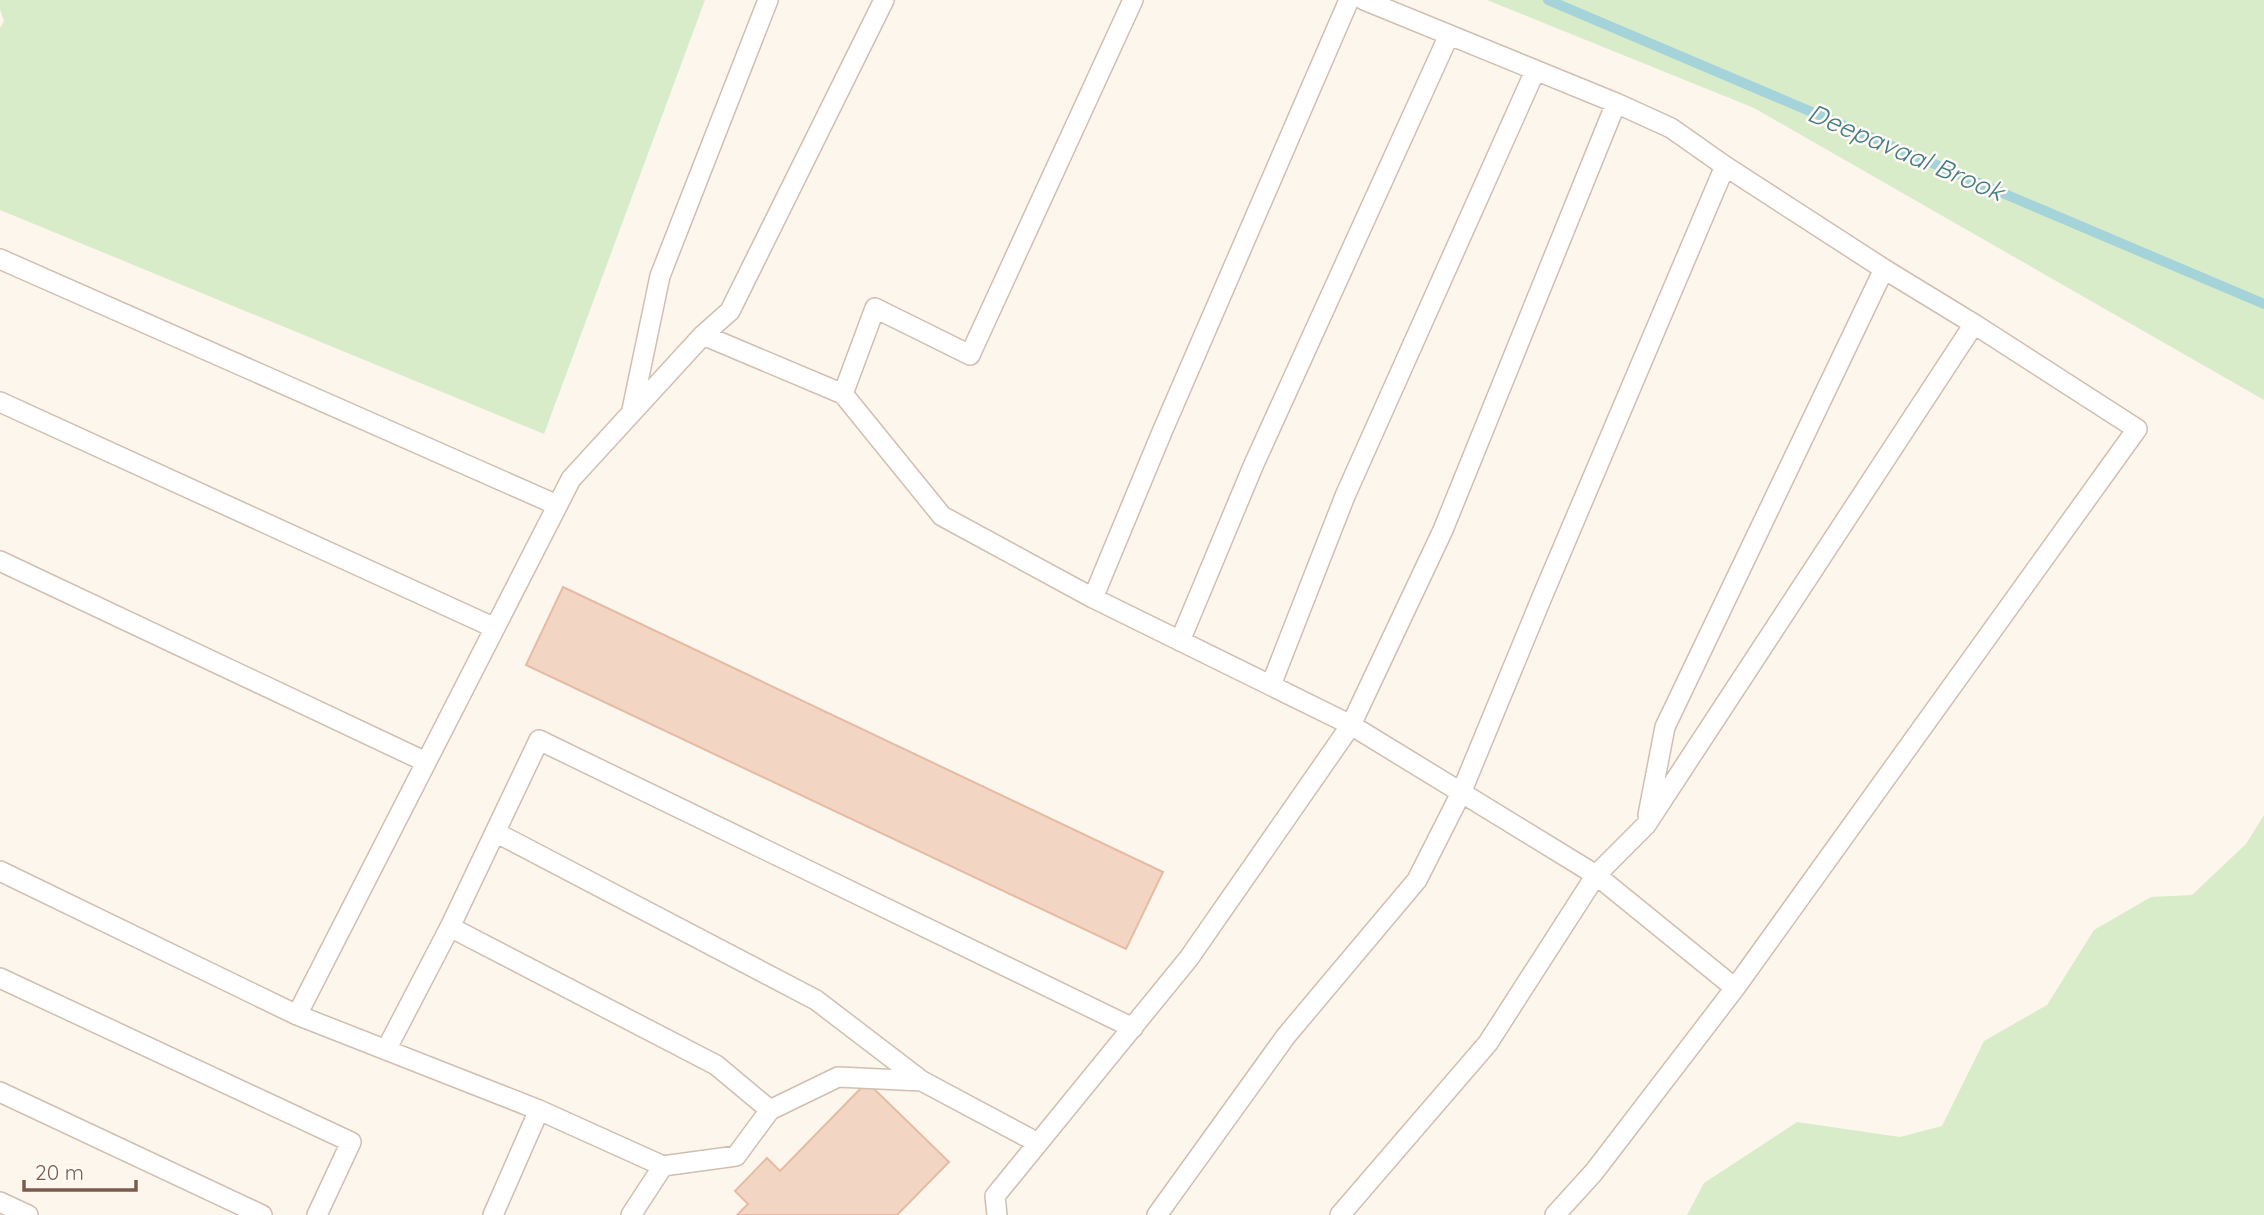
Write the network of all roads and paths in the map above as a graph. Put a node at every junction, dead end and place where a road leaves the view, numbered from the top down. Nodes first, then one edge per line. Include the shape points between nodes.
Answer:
1 (768, 0) edge
2 (884, 0) edge
3 (1133, 0) edge
4 (1349, 0) edge
5 (1364, 0) edge
6 (1449, 35) junction
7 (1535, 71) junction
8 (1616, 103) junction
9 (1725, 166) junction
10 (0, 259) edge
11 (1884, 269) junction
12 (1974, 324) junction
13 (703, 335) junction
14 (843, 394) junction
15 (0, 402) edge
16 (631, 412) junction
17 (557, 505) junction
18 (0, 561) edge
19 (1093, 598) junction
20 (495, 628) junction
21 (1180, 641) junction
22 (1271, 685) junction
23 (1351, 725) junction
24 (426, 762) junction
25 (1461, 793) junction
26 (1646, 825) junction
27 (495, 832) junction
28 (0, 871) edge
29 (1596, 875) junction
30 (450, 927) junction
31 (0, 978) edge
32 (1735, 988) junction
33 (297, 1015) junction
34 (1133, 1028) junction
35 (386, 1050) junction
36 (922, 1081) junction
37 (0, 1092) edge
38 (539, 1110) junction
39 (770, 1110) junction
40 (1038, 1143) junction
41 (663, 1166) junction
42 (0, 1202) edge
43 (28, 1215) edge
44 (262, 1215) edge
45 (317, 1215) edge
46 (493, 1215) edge
47 (631, 1215) edge
48 (998, 1215) edge
49 (1157, 1215) edge
50 (1340, 1215) edge
51 (1555, 1215) edge

1 - 16 lane via 660,276
2 - 13 lane via 730,311
3 - 14 lane via 970,355 875,308
4 - 19 lane
5 - 6 lane
6 - 7 lane
6 - 21 lane via 1254,464
7 - 8 lane
7 - 22 lane via 1345,496
8 - 9 lane via 1671,128
8 - 23 lane via 1443,530
9 - 11 lane
9 - 25 lane
10 - 17 lane
11 - 12 lane
11 - 26 lane via 1665,727
12 - 26 lane
12 - 32 lane via 2137,429
13 - 14 lane
13 - 16 lane
14 - 19 lane via 942,516
15 - 20 lane
16 - 17 lane via 571,479
17 - 20 lane
18 - 24 lane
19 - 21 lane
20 - 24 lane
21 - 22 lane
22 - 23 lane
23 - 25 lane
23 - 34 lane via 1189,958
24 - 33 lane
25 - 29 lane
25 - 49 lane via 1418,880 1286,1036
26 - 29 lane
27 - 30 lane
27 - 34 lane via 539,740
27 - 36 lane via 816,1000
28 - 33 lane
29 - 32 lane
29 - 50 lane via 1488,1043
30 - 35 lane
30 - 39 lane via 716,1065
31 - 45 lane via 351,1142
32 - 51 lane via 1594,1172
33 - 35 lane
34 - 40 lane
35 - 38 lane
36 - 39 lane via 838,1077
36 - 40 lane
37 - 44 lane
38 - 41 lane
38 - 46 lane
39 - 41 lane via 736,1156
40 - 48 lane via 995,1196
41 - 47 lane
42 - 43 lane

